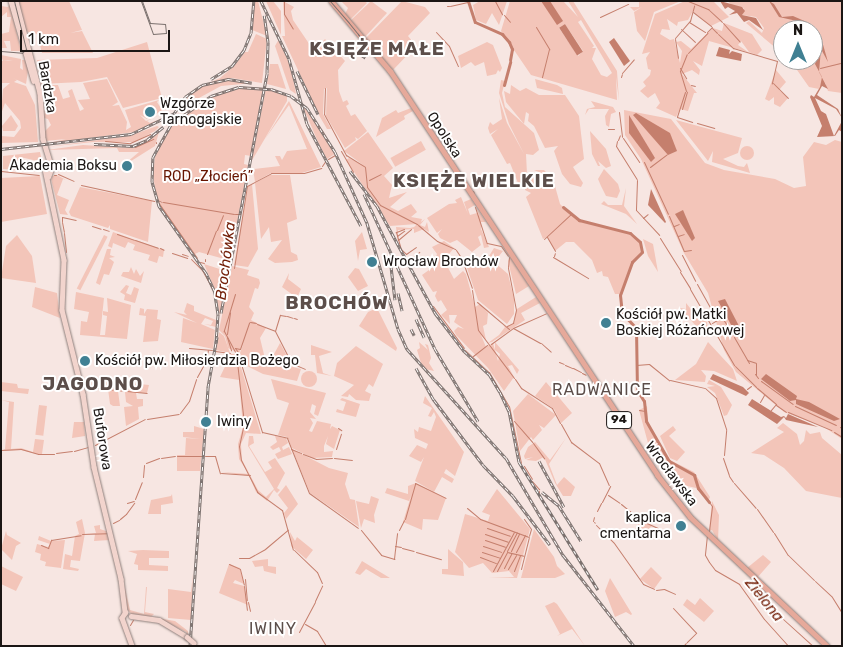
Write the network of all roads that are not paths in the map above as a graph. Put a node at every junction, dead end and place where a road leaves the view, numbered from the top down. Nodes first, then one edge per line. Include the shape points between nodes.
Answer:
1 (11, 1) edge
2 (16, 1) edge
3 (332, 1) edge
4 (45, 149) junction
5 (548, 312) joint
6 (128, 617) junction
7 (195, 644) edge
8 (132, 646) edge
9 (826, 646) edge

1 - 4 main road, Bardzka via 37,92
2 - 4 main road, Bardzka via 38,84
3 - 5 main road, Opolska / 94 via 390,71
4 - 6 main road, Buforowa via 63,250 62,312 84,394 94,467
5 - 9 main road, Wrocławska / 94 via 641,454 703,529
6 - 7 main road, bridge via 175,629
6 - 8 main road, Buforowa

